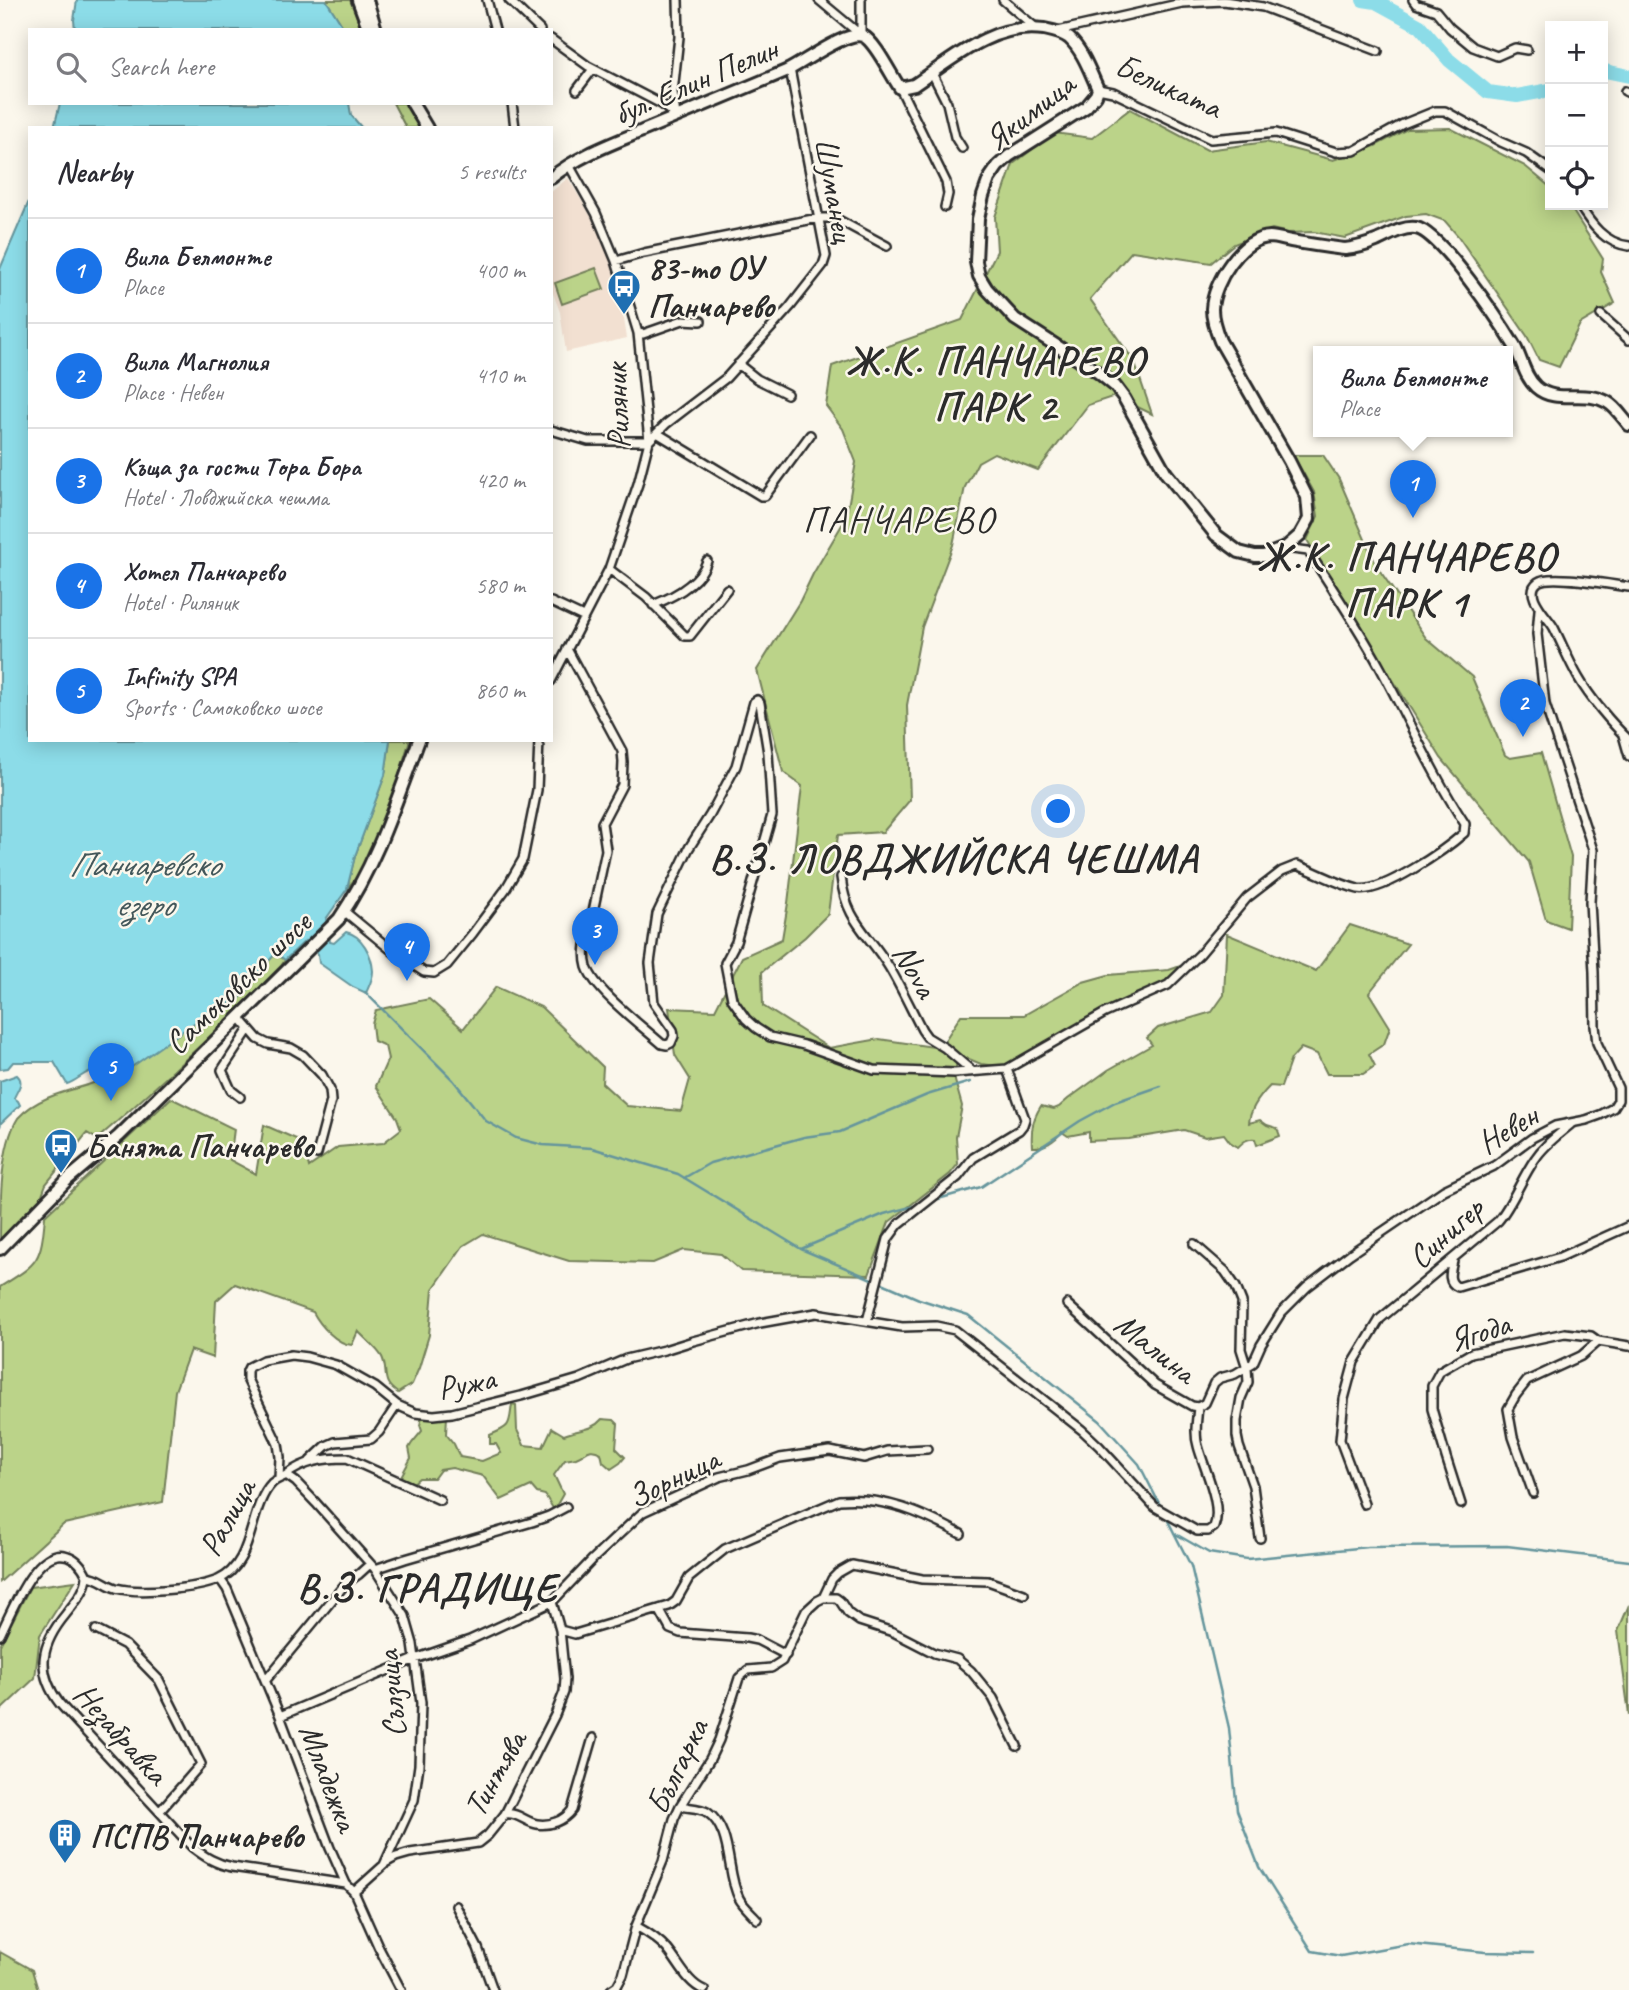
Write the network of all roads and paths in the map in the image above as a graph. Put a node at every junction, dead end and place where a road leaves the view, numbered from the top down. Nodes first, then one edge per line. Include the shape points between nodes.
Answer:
1 (358, 0) edge
2 (367, 0) edge
3 (487, 0) edge
4 (509, 0) edge
5 (678, 0) edge
6 (818, 0) edge
7 (861, 0) edge
8 (1003, 0) edge
9 (1223, 0) edge
10 (1413, 0) edge
11 (1184, 1) edge
12 (368, 28) edge
13 (375, 28) edge
14 (494, 28) edge
15 (538, 28) edge
16 (1036, 28) junction
17 (1058, 31) junction
18 (862, 36) junction
19 (553, 40) edge
20 (1527, 50) dead end
21 (1378, 51) dead end
22 (593, 69) junction
23 (790, 69) junction
24 (932, 74) junction
25 (900, 88) junction
26 (1098, 89) junction
27 (577, 90) dead end
28 (413, 105) edge
29 (512, 105) edge
30 (676, 117) junction
31 (426, 126) edge
32 (515, 126) edge
33 (962, 148) dead end
34 (569, 165) junction
35 (1545, 166) edge
36 (553, 177) edge
37 (945, 207) dead end
38 (1582, 210) edge
39 (818, 218) junction
40 (887, 246) dead end
41 (1629, 246) edge
42 (616, 261) junction
43 (1601, 315) dead end
44 (701, 321) dead end
45 (638, 332) junction
46 (1629, 340) edge
47 (738, 364) junction
48 (786, 394) dead end
49 (1629, 425) edge
50 (553, 431) edge
51 (657, 433) junction
52 (810, 435) dead end
53 (649, 441) junction
54 (1285, 548) junction
55 (707, 561) dead end
56 (609, 569) junction
57 (1629, 587) edge
58 (727, 589) dead end
59 (553, 603) edge
60 (653, 605) junction
61 (1539, 610) junction
62 (583, 617) junction
63 (567, 649) junction
64 (553, 677) edge
65 (1626, 737) edge
66 (418, 742) edge
67 (539, 742) edge
68 (1629, 756) edge
69 (841, 877) dead end
70 (344, 911) junction
71 (239, 1017) junction
72 (249, 1029) junction
73 (1007, 1069) junction
74 (972, 1071) junction
75 (240, 1097) dead end
76 (1571, 1124) junction
77 (317, 1154) dead end
78 (1629, 1226) edge
79 (1194, 1244) dead end
80 (0, 1249) edge
81 (1453, 1259) junction
82 (1067, 1304) dead end
83 (867, 1321) junction
84 (1598, 1341) junction
85 (1629, 1346) edge
86 (1247, 1368) junction
87 (397, 1405) junction
88 (1198, 1407) junction
89 (927, 1449) dead end
90 (309, 1462) junction
91 (282, 1477) junction
92 (1532, 1493) dead end
93 (440, 1500) dead end
94 (1364, 1504) dead end
95 (1461, 1504) dead end
96 (566, 1507) dead end
97 (961, 1534) dead end
98 (1260, 1538) dead end
99 (373, 1566) junction
100 (87, 1576) junction
101 (220, 1579) junction
102 (1024, 1594) dead end
103 (823, 1598) junction
104 (552, 1602) junction
105 (659, 1609) junction
106 (96, 1630) dead end
107 (560, 1630) junction
108 (0, 1635) edge
109 (786, 1656) junction
110 (415, 1660) junction
111 (266, 1680) junction
112 (281, 1716) junction
113 (593, 1738) dead end
114 (1017, 1746) dead end
115 (680, 1806) junction
116 (160, 1811) junction
117 (505, 1814) junction
118 (384, 1864) junction
119 (346, 1884) junction
120 (354, 1892) junction
121 (456, 1906) dead end
122 (757, 1919) dead end
123 (636, 1926) junction
124 (616, 1989) edge
125 (401, 1990) edge
126 (492, 1990) edge
127 (704, 1990) edge

1 - 12 street
2 - 13 street
3 - 14 street
4 - 15 street
5 - 30 street
6 - 18 street
7 - 18 street
8 - 16 street
9 - 11 street
9 - 21 street via 1263,7
10 - 20 street via 1436,11 1473,47 1497,55 1515,48
11 - 17 street
16 - 17 street
16 - 24 street via 989,36
17 - 26 street, Беликата via 1083,57
18 - 23 street, бул. Елин Пелин via 842,40
18 - 25 street via 870,41
19 - 22 street
22 - 27 street
22 - 30 street via 663,105
23 - 30 street, бул. Елин Пелин
23 - 39 street, Шуманец
24 - 25 street
24 - 33 street
25 - 37 street via 946,182
26 - 35 street, Беликата via 1114,92 1211,139 1276,132 1336,152 1354,151 1403,124 1445,111
26 - 54 street, Якимица via 1086,107 1009,156 993,172 978,219 979,276 1015,319 1115,386 1166,473 1216,535 1248,555 1264,556
28 - 31 street
29 - 32 street
30 - 34 street, бул. Елин Пелин
34 - 36 street, бул. Елин Пелин
34 - 42 street, Риляник
38 - 41 street via 1605,236
39 - 40 street via 835,218
39 - 42 street
39 - 47 street, Шуманец via 826,256 823,265
42 - 45 street, Риляник
43 - 46 street
44 - 45 street via 682,320
45 - 53 street, Риляник
47 - 48 street
47 - 51 street, Шуманец
49 - 54 street via 1607,402 1585,396 1547,396 1534,385 1481,297 1444,248 1418,228 1405,228 1357,248 1269,237 1254,242 1243,248 1219,285 1212,311 1220,341 1307,497 1308,519 1300,535
50 - 53 street via 588,441
51 - 52 street via 761,496
51 - 53 street, Шуманец
53 - 56 street, Риляник
54 - 73 street via 1308,551 1332,589 1381,668 1465,824 1464,833 1419,866 1375,888 1361,890 1297,865 1282,871 1247,898 1168,985 1105,1013
55 - 60 street via 687,587
56 - 60 street
56 - 62 street, Риляник
57 - 61 street, Невен via 1544,580 1533,589
58 - 60 street via 690,636
59 - 62 street
61 - 65 street via 1553,626 1583,685
61 - 76 street, Невен via 1537,634 1545,704 1593,850 1590,902 1595,1026 1619,1095 1613,1108
62 - 63 street, Риляник
63 - 64 street, Риляник
63 - 74 street via 622,751 622,785 602,823 606,850 586,945 591,975 614,1002 662,1044 671,1043 673,1030 654,1003 650,963 657,914 688,848 736,766 757,700 768,753 772,815 736,942 725,963 735,1004 770,1037 874,1070
65 - 68 street
66 - 70 street, Самоковско шосе via 378,849
67 - 70 street via 537,790 523,859 447,965 434,973 424,972
69 - 74 street, Nova via 857,925 890,968 922,1030
70 - 71 street, Самоковско шосе
71 - 72 street
71 - 80 street, Самоковско шосе
72 - 75 street via 222,1070 231,1090
72 - 77 street via 268,1044 303,1055 322,1075 331,1101
73 - 74 street
73 - 83 street via 1025,1119 1023,1125 973,1158 958,1177 899,1224 888,1240
76 - 81 street, Синигер via 1533,1161 1506,1212
76 - 86 street, Невен via 1563,1123 1532,1138 1350,1254 1281,1313
78 - 81 street via 1559,1257 1458,1287 1451,1280
79 - 86 street via 1236,1287 1242,1302 1241,1349
81 - 94 street, Синигер via 1380,1319 1354,1362 1340,1440
82 - 88 street, Малина via 1154,1385
83 - 87 street, Ружа via 816,1313 760,1323 452,1413 422,1415
83 - 88 street, Ружа via 956,1330 1082,1430 1155,1507 1197,1531 1208,1531 1214,1527 1217,1512 1197,1444
84 - 85 street, Ягода
84 - 92 street via 1581,1356 1527,1381 1508,1409
84 - 95 street, Ягода via 1565,1334 1523,1341 1471,1353 1440,1371 1432,1386 1432,1409
86 - 88 street, Малина via 1220,1378
86 - 98 street, Невен via 1237,1436 1253,1486
87 - 90 street via 371,1439 335,1442
87 - 91 street, Ружа via 375,1387 322,1360 291,1355 249,1367 247,1380 278,1444
89 - 104 street, Зорница via 887,1451 864,1458 830,1451 815,1453 780,1458 719,1477 643,1512
90 - 91 street
90 - 93 street via 347,1458
91 - 99 street, Сълзица via 316,1503
91 - 101 street, Ралица via 268,1488 239,1560
96 - 99 street via 532,1522
97 - 105 street via 913,1510 880,1502 839,1500 725,1549 689,1578 676,1601
99 - 110 street, Сълзица via 405,1616
99 - 111 street via 346,1583
100 - 101 street, Ралица via 125,1590 173,1589
100 - 108 street, Ралица via 67,1555 48,1557 27,1582
100 - 116 street, Незабравка via 81,1594 50,1635 46,1678 60,1704
101 - 111 street, Младежка
102 - 103 street via 988,1581 922,1579 852,1565 832,1579
103 - 109 street via 806,1611
103 - 114 street via 836,1598 859,1620 957,1659 993,1698
104 - 107 street, Тинтява
104 - 110 street, Зорница
105 - 107 street via 575,1634
105 - 109 street via 670,1629 680,1633 757,1640
106 - 116 street via 125,1645 159,1680 201,1764
107 - 117 street, Тинтява via 564,1692
109 - 115 street, Българка via 771,1668 748,1670 739,1678 719,1740
110 - 112 street, Зорница
110 - 118 street, Сълзица via 421,1703 414,1800
111 - 112 street, Младежка
112 - 119 street, Младежка
113 - 117 street via 568,1816 557,1823 538,1824
115 - 122 street via 706,1811 719,1826 740,1900
115 - 123 street, Българка
116 - 119 street, Незабравка via 192,1847 219,1865
117 - 118 street, Тинтява via 478,1843 410,1853
118 - 120 street, Сълзица
119 - 120 street, Младежка
120 - 125 street, Младежка
121 - 126 street via 478,1948
123 - 124 street, Българка
123 - 127 street via 668,1950 693,1984

